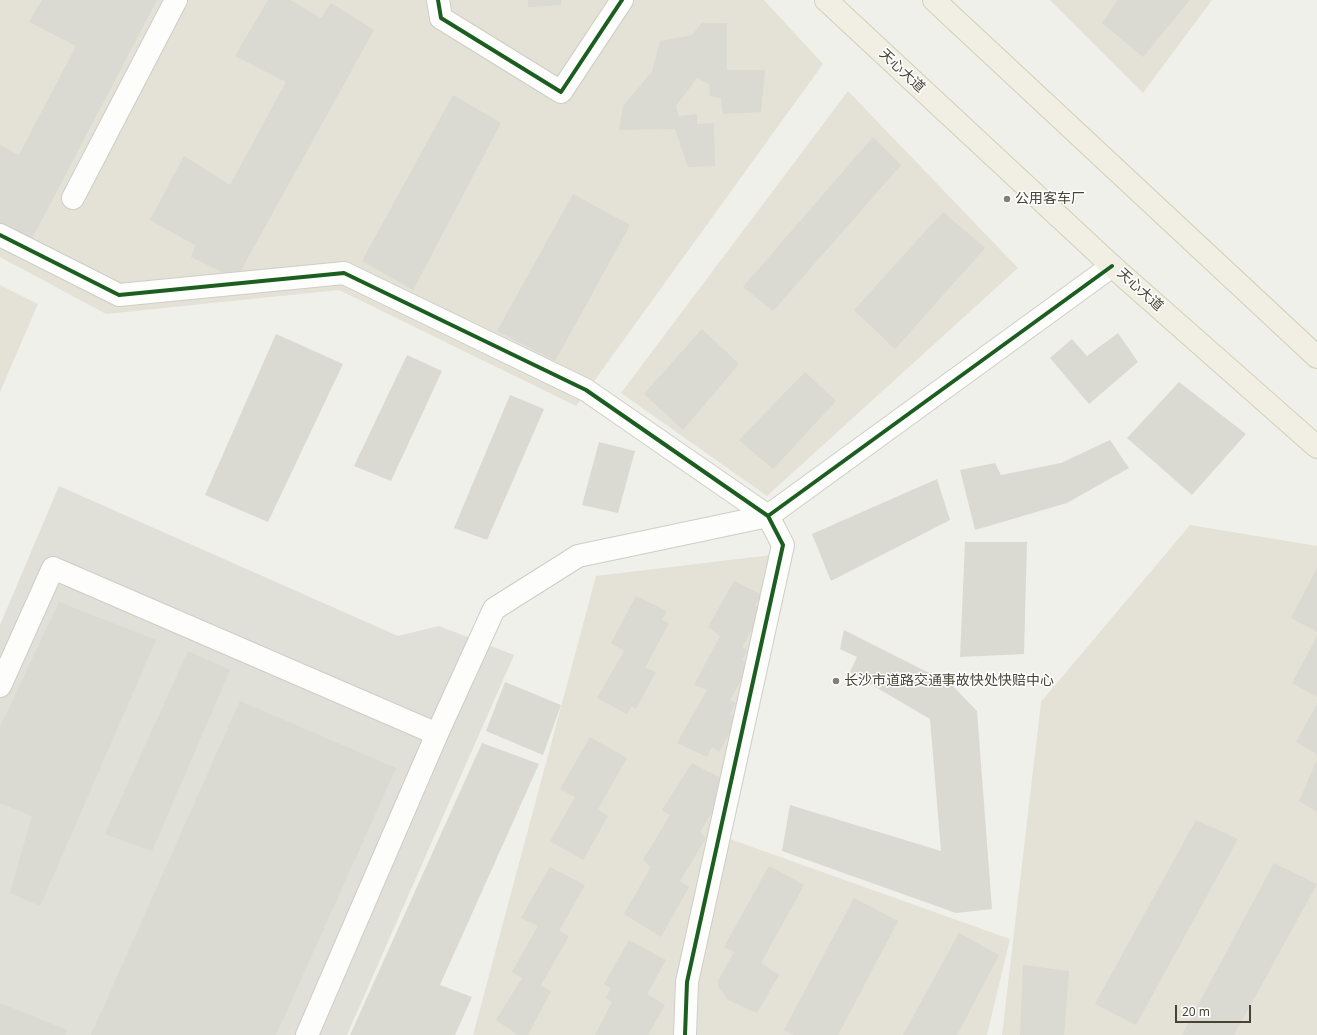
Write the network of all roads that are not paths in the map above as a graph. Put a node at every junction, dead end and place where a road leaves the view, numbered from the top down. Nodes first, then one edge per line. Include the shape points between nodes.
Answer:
1 (176, 0) edge
2 (438, 0) edge
3 (622, 0) edge
4 (826, 0) edge
5 (934, 0) edge
6 (73, 198) dead end
7 (0, 235) edge
8 (1112, 266) junction
9 (1317, 357) edge
10 (1317, 447) edge
11 (768, 516) junction
12 (0, 686) edge
13 (437, 734) junction
14 (307, 1035) edge
15 (685, 1035) edge

1 - 6 street
2 - 3 street via 441,18 562,92
4 - 8 main road, 天心大道
5 - 9 main road
7 - 11 street via 119,295 344,273 586,390
8 - 10 main road, 天心大道
8 - 11 street
11 - 13 street via 578,556 494,609
11 - 15 street via 783,544 687,982
12 - 13 street via 54,568
13 - 14 street

